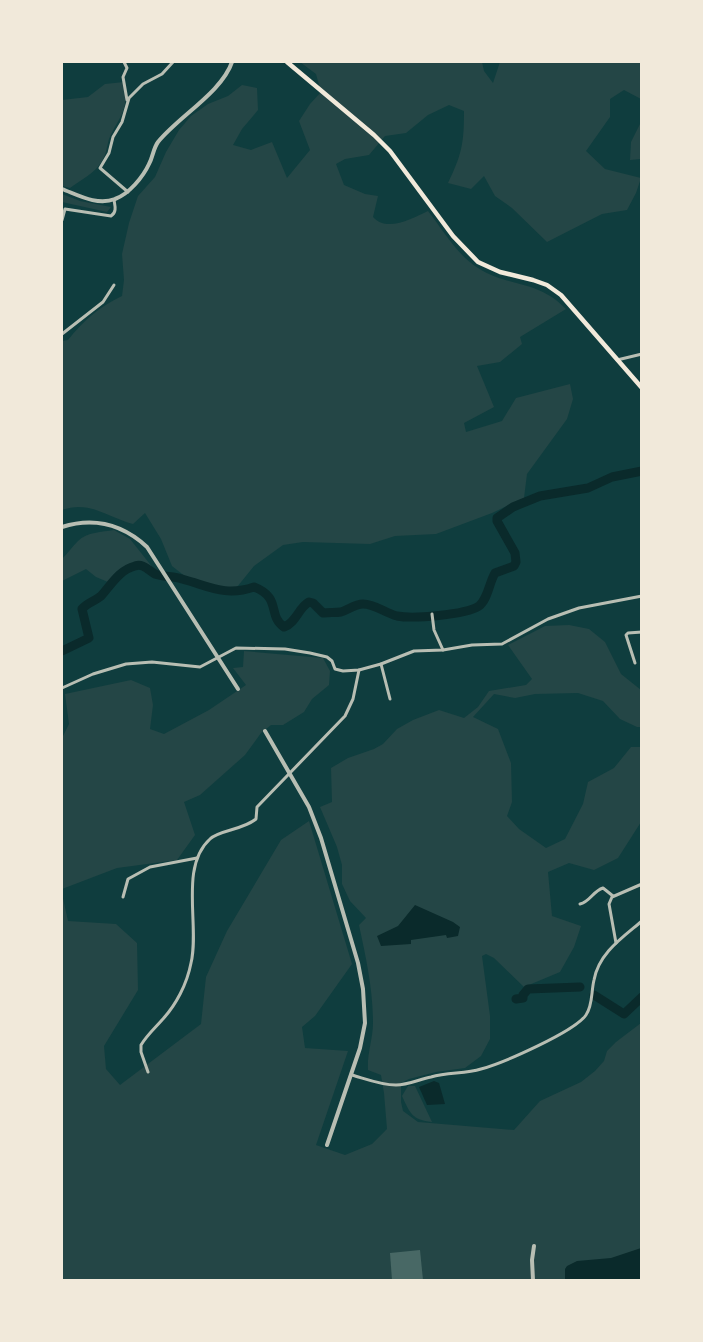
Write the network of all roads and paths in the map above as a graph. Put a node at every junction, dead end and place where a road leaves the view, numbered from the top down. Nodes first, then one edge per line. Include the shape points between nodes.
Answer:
1 (124, 62) edge
2 (173, 62) edge
3 (232, 62) edge
4 (287, 62) edge
5 (127, 102) junction
6 (62, 189) edge
7 (128, 192) junction
8 (114, 200) junction
9 (62, 220) edge
10 (114, 285) dead end
11 (62, 334) edge
12 (642, 354) edge
13 (618, 360) junction
14 (642, 388) edge
15 (62, 527) edge
16 (642, 596) edge
17 (432, 616) dead end
18 (642, 632) edge
19 (443, 650) junction
20 (217, 658) junction
21 (635, 663) dead end
22 (381, 664) junction
23 (359, 670) junction
24 (62, 688) edge
25 (238, 689) dead end
26 (390, 699) dead end
27 (266, 731) dead end
28 (290, 772) junction
29 (197, 858) junction
30 (642, 885) edge
31 (613, 896) junction
32 (123, 897) dead end
33 (580, 904) dead end
34 (642, 921) edge
35 (616, 943) junction
36 (148, 1072) dead end
37 (352, 1074) junction
38 (327, 1145) dead end
39 (534, 1245) dead end
40 (533, 1281) edge

1 - 5 street
2 - 5 street via 162,74 143,84
3 - 7 street via 218,84 160,141 148,166
4 - 13 main road via 390,151 466,251 489,268 547,285
5 - 7 street via 123,122 112,137 100,168
6 - 8 street via 93,200
7 - 8 street
8 - 9 street via 116,207 111,216 65,209
10 - 11 street via 103,302
12 - 13 street
13 - 14 main road
15 - 20 street via 89,522 106,524 135,536 147,547
16 - 19 street via 579,608 548,619 502,644
17 - 19 street
18 - 21 street via 626,635
19 - 22 street via 414,651
20 - 23 street via 236,648 285,649 327,657 335,669
20 - 24 street via 200,667 152,662 126,664
20 - 25 street
22 - 23 street
22 - 26 street
23 - 28 street via 345,716
27 - 28 street
28 - 29 street via 257,807 256,819 211,838
28 - 37 street via 321,838 358,963 365,1023
29 - 32 street via 150,867 128,879
29 - 36 street via 193,868 191,964 178,997 141,1045
30 - 31 street
31 - 33 street via 603,888
31 - 35 street via 609,904
34 - 35 street
35 - 37 street via 600,963 587,1014 581,1022 554,1037 482,1069 407,1084 385,1084
37 - 38 street
39 - 40 street

